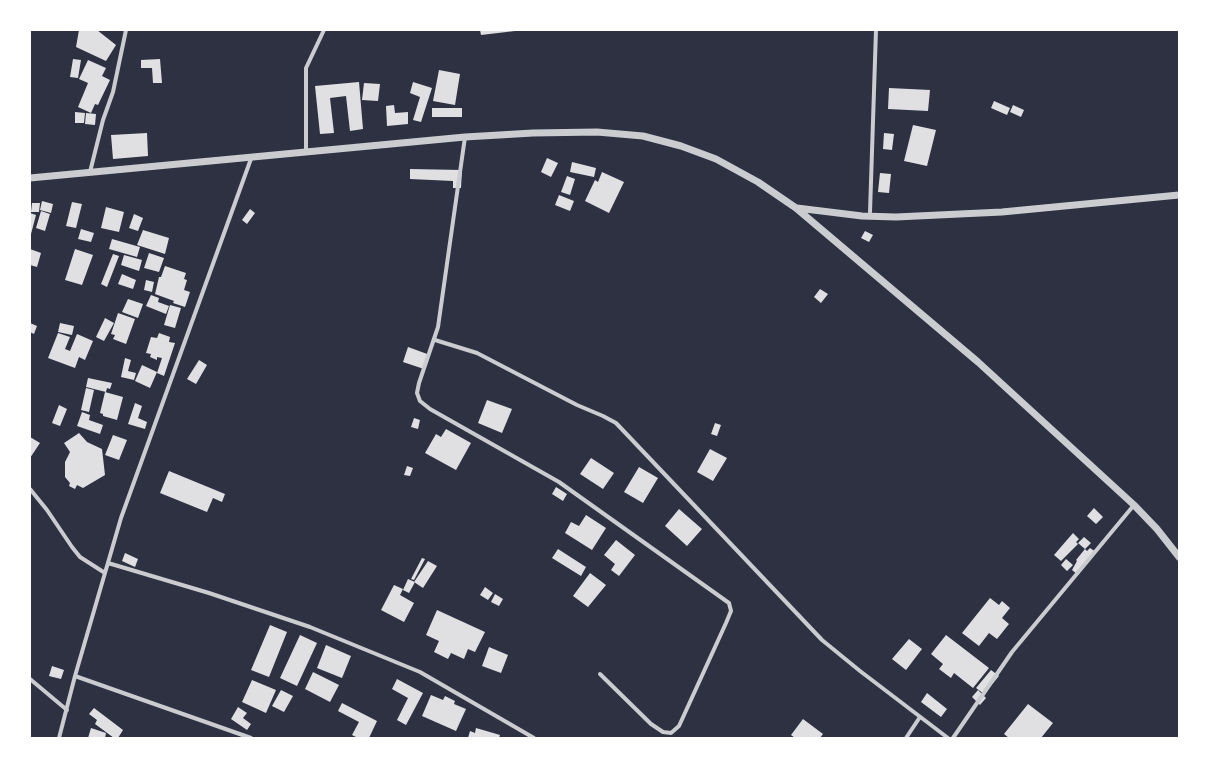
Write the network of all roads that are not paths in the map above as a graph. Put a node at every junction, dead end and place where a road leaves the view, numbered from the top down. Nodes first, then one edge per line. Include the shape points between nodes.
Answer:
1 (126, 30) edge
2 (324, 30) edge
3 (876, 30) edge
4 (465, 137) junction
5 (306, 151) junction
6 (252, 156) junction
7 (90, 172) junction
8 (30, 178) edge
9 (1179, 195) edge
10 (796, 208) junction
11 (870, 212) dead end
12 (435, 340) junction
13 (30, 489) edge
14 (1134, 505) junction
15 (1179, 557) edge
16 (108, 563) junction
17 (105, 573) junction
18 (600, 674) dead end
19 (75, 676) junction
20 (30, 679) edge
21 (67, 710) junction
22 (920, 717) junction
23 (59, 738) edge
24 (251, 738) edge
25 (534, 738) edge
26 (906, 738) edge
27 (948, 738) edge
28 (953, 738) edge

1 - 7 street via 113,92
2 - 5 street via 306,68
3 - 11 street
4 - 5 street
4 - 10 street via 597,132 643,136 716,159 758,182
4 - 12 street
5 - 6 street
6 - 7 street
6 - 16 street via 121,518
7 - 8 street
9 - 10 street via 1002,212 896,217 862,216
10 - 14 street via 978,362
12 - 18 street via 419,383 417,393 420,401 559,482 729,603 730,611 726,623 680,726 671,733 663,732 651,724
12 - 22 street via 477,353 616,423 822,640
13 - 17 street via 80,556
14 - 15 street
14 - 28 street via 1012,652
16 - 17 street
16 - 25 street via 310,627 420,672
17 - 19 street
19 - 21 street
19 - 24 street
20 - 21 street
21 - 23 street
22 - 26 street
22 - 27 street

